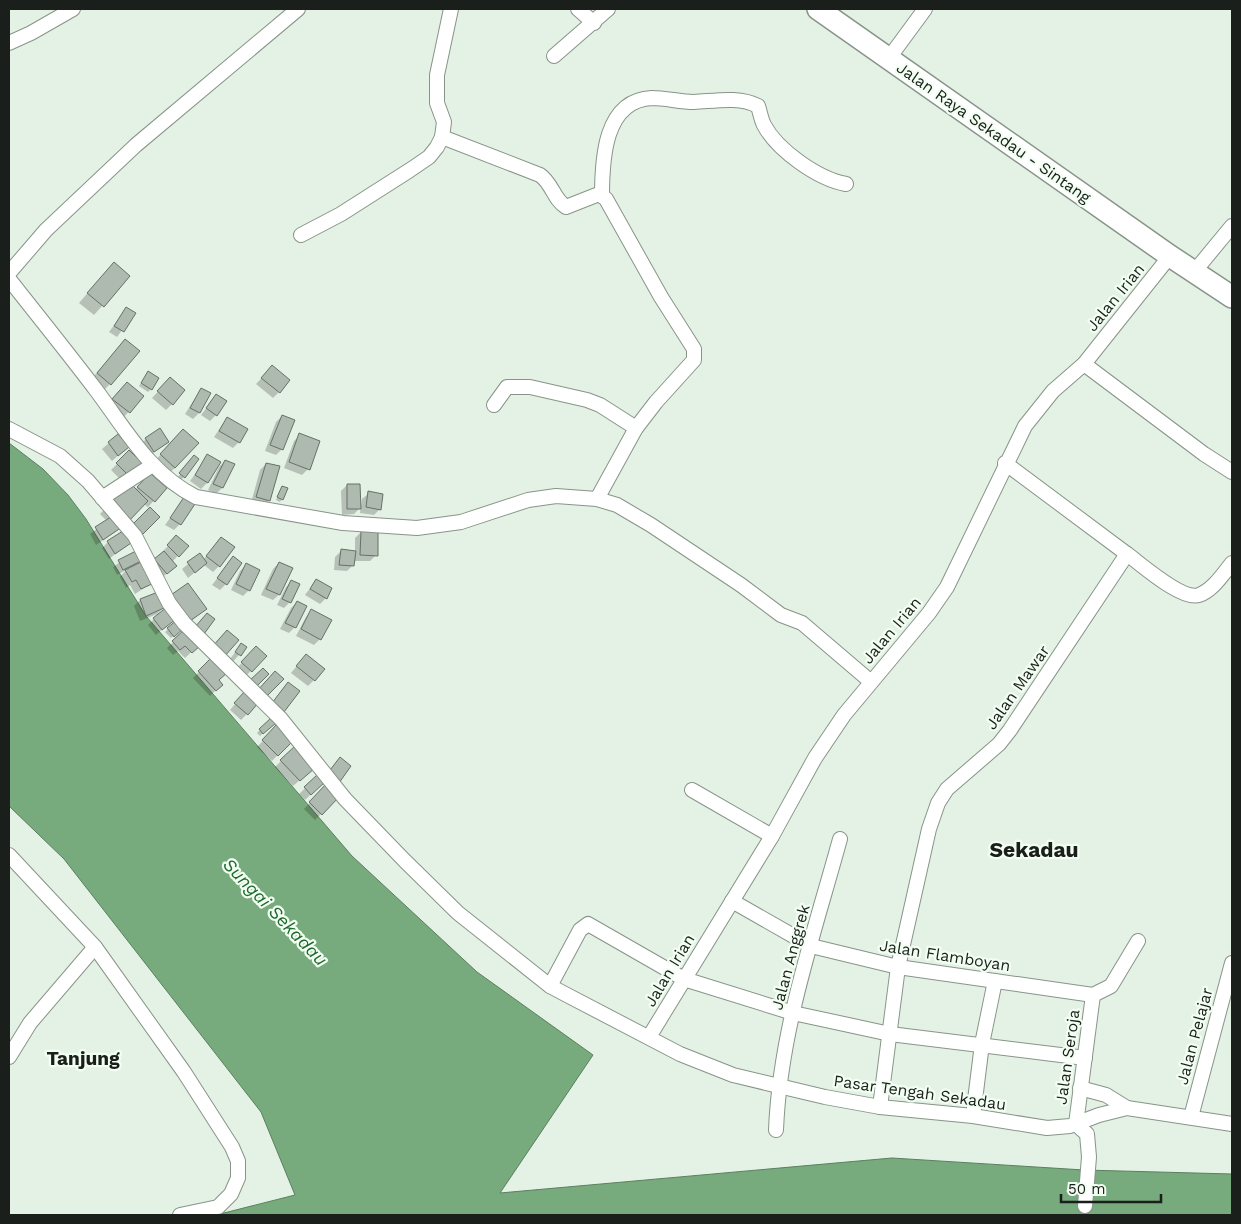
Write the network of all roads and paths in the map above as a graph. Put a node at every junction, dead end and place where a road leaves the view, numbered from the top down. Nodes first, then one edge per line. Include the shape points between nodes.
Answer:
1 (73, 9) edge
2 (298, 9) edge
3 (451, 9) edge
4 (578, 9) edge
5 (608, 9) edge
6 (818, 9) edge
7 (926, 9) edge
8 (594, 23) junction
9 (9, 43) edge
10 (554, 56) dead end
11 (889, 58) junction
12 (442, 137) junction
13 (846, 184) dead end
14 (602, 196) junction
15 (1232, 226) edge
16 (301, 235) dead end
17 (1170, 256) junction
18 (9, 272) edge
19 (1194, 272) junction
20 (9, 279) edge
21 (1232, 297) edge
22 (1084, 364) junction
23 (494, 405) dead end
24 (636, 428) junction
25 (9, 430) edge
26 (1005, 463) junction
27 (151, 466) junction
28 (1232, 472) edge
29 (102, 498) junction
30 (597, 499) junction
31 (1127, 554) junction
32 (1232, 563) edge
33 (870, 681) junction
34 (692, 790) dead end
35 (772, 836) junction
36 (840, 839) dead end
37 (9, 855) edge
38 (732, 901) junction
39 (1138, 941) dead end
40 (811, 946) junction
41 (95, 947) junction
42 (1232, 963) edge
43 (898, 968) junction
44 (684, 979) junction
45 (995, 981) junction
46 (550, 986) junction
47 (1093, 995) junction
48 (793, 1013) junction
49 (890, 1034) junction
50 (649, 1037) junction
51 (982, 1044) junction
52 (9, 1057) edge
53 (1085, 1058) junction
54 (778, 1086) junction
55 (1080, 1088) junction
56 (880, 1107) junction
57 (1127, 1108) junction
58 (973, 1116) junction
59 (1191, 1117) junction
60 (1076, 1124) junction
61 (1232, 1124) edge
62 (776, 1130) dead end
63 (1085, 1206) dead end
64 (180, 1215) edge

1 - 9 street
2 - 18 street via 136,145 46,230
3 - 12 street via 436,84 437,103 444,122
4 - 8 street
5 - 8 street
6 - 11 highway, Jalan Raya Sekadau - Sintang
7 - 11 street
8 - 10 street
11 - 17 highway, Jalan Raya Sekadau - Sintang
12 - 14 street via 546,179 566,207 593,196
12 - 16 street via 437,147 421,162 341,214
13 - 14 street via 834,182 809,168 776,142 763,124 758,106 748,100 686,102 651,98 626,105 613,122 602,163
14 - 24 street via 695,355
15 - 19 street
17 - 19 highway, Jalan Raya Sekadau - Sintang
17 - 22 street, Jalan Irian
19 - 21 highway, Jalan Raya Sekadau - Sintang
20 - 27 street
22 - 26 street, Jalan Irian via 1038,408
22 - 28 street
23 - 24 street via 507,387 530,387 594,403
24 - 30 street
25 - 29 street, Pasar Tengah Sekadau via 60,456
26 - 31 street
26 - 33 street, Jalan Irian via 947,587 929,613
27 - 29 street
27 - 30 street via 182,490 204,499 379,527 440,526 528,500 556,496
29 - 46 street, Pasar Tengah Sekadau via 135,536 169,603 184,623 281,719 345,799 458,913
30 - 33 street via 616,505 652,525 781,615 802,623
31 - 32 street via 1167,584 1190,596 1197,596 1212,587
31 - 43 street, Jalan Mawar via 1010,730 999,744 942,794 930,829
33 - 35 street, Jalan Irian via 815,758
34 - 35 street
35 - 38 street, Jalan Irian
36 - 40 street, Jalan Anggrek
37 - 41 street
38 - 40 street, Jalan Flamboyan
38 - 44 street, Jalan Irian
39 - 47 street via 1111,986
40 - 43 street, Jalan Flamboyan
40 - 48 street, Jalan Anggrek
41 - 52 street via 30,1023
41 - 64 street via 208,1106 238,1161 238,1178 231,1194 218,1207
42 - 59 street, Jalan Pelajar
43 - 45 street, Jalan Flamboyan
43 - 49 street, Jalan Mawar
44 - 46 street via 588,924 580,930
44 - 48 street
44 - 50 street, Jalan Irian
45 - 47 street, Jalan Flamboyan
45 - 51 street
46 - 50 street, Pasar Tengah Sekadau
47 - 53 street, Jalan Seroja
48 - 49 street
48 - 54 street, Jalan Anggrek
49 - 51 street
49 - 56 street, Jalan Mawar
50 - 54 street, Pasar Tengah Sekadau via 680,1054 732,1075
51 - 53 street
51 - 58 street
53 - 55 street, Jalan Seroja
54 - 56 street, Pasar Tengah Sekadau
54 - 62 street, Jalan Anggrek
55 - 57 street via 1106,1094
55 - 60 street, Jalan Seroja
56 - 58 street, Pasar Tengah Sekadau
57 - 59 street
57 - 60 street, Pasar Tengah Sekadau
58 - 60 street, Pasar Tengah Sekadau via 1048,1128
59 - 61 street
60 - 63 street via 1087,1134 1089,1157

